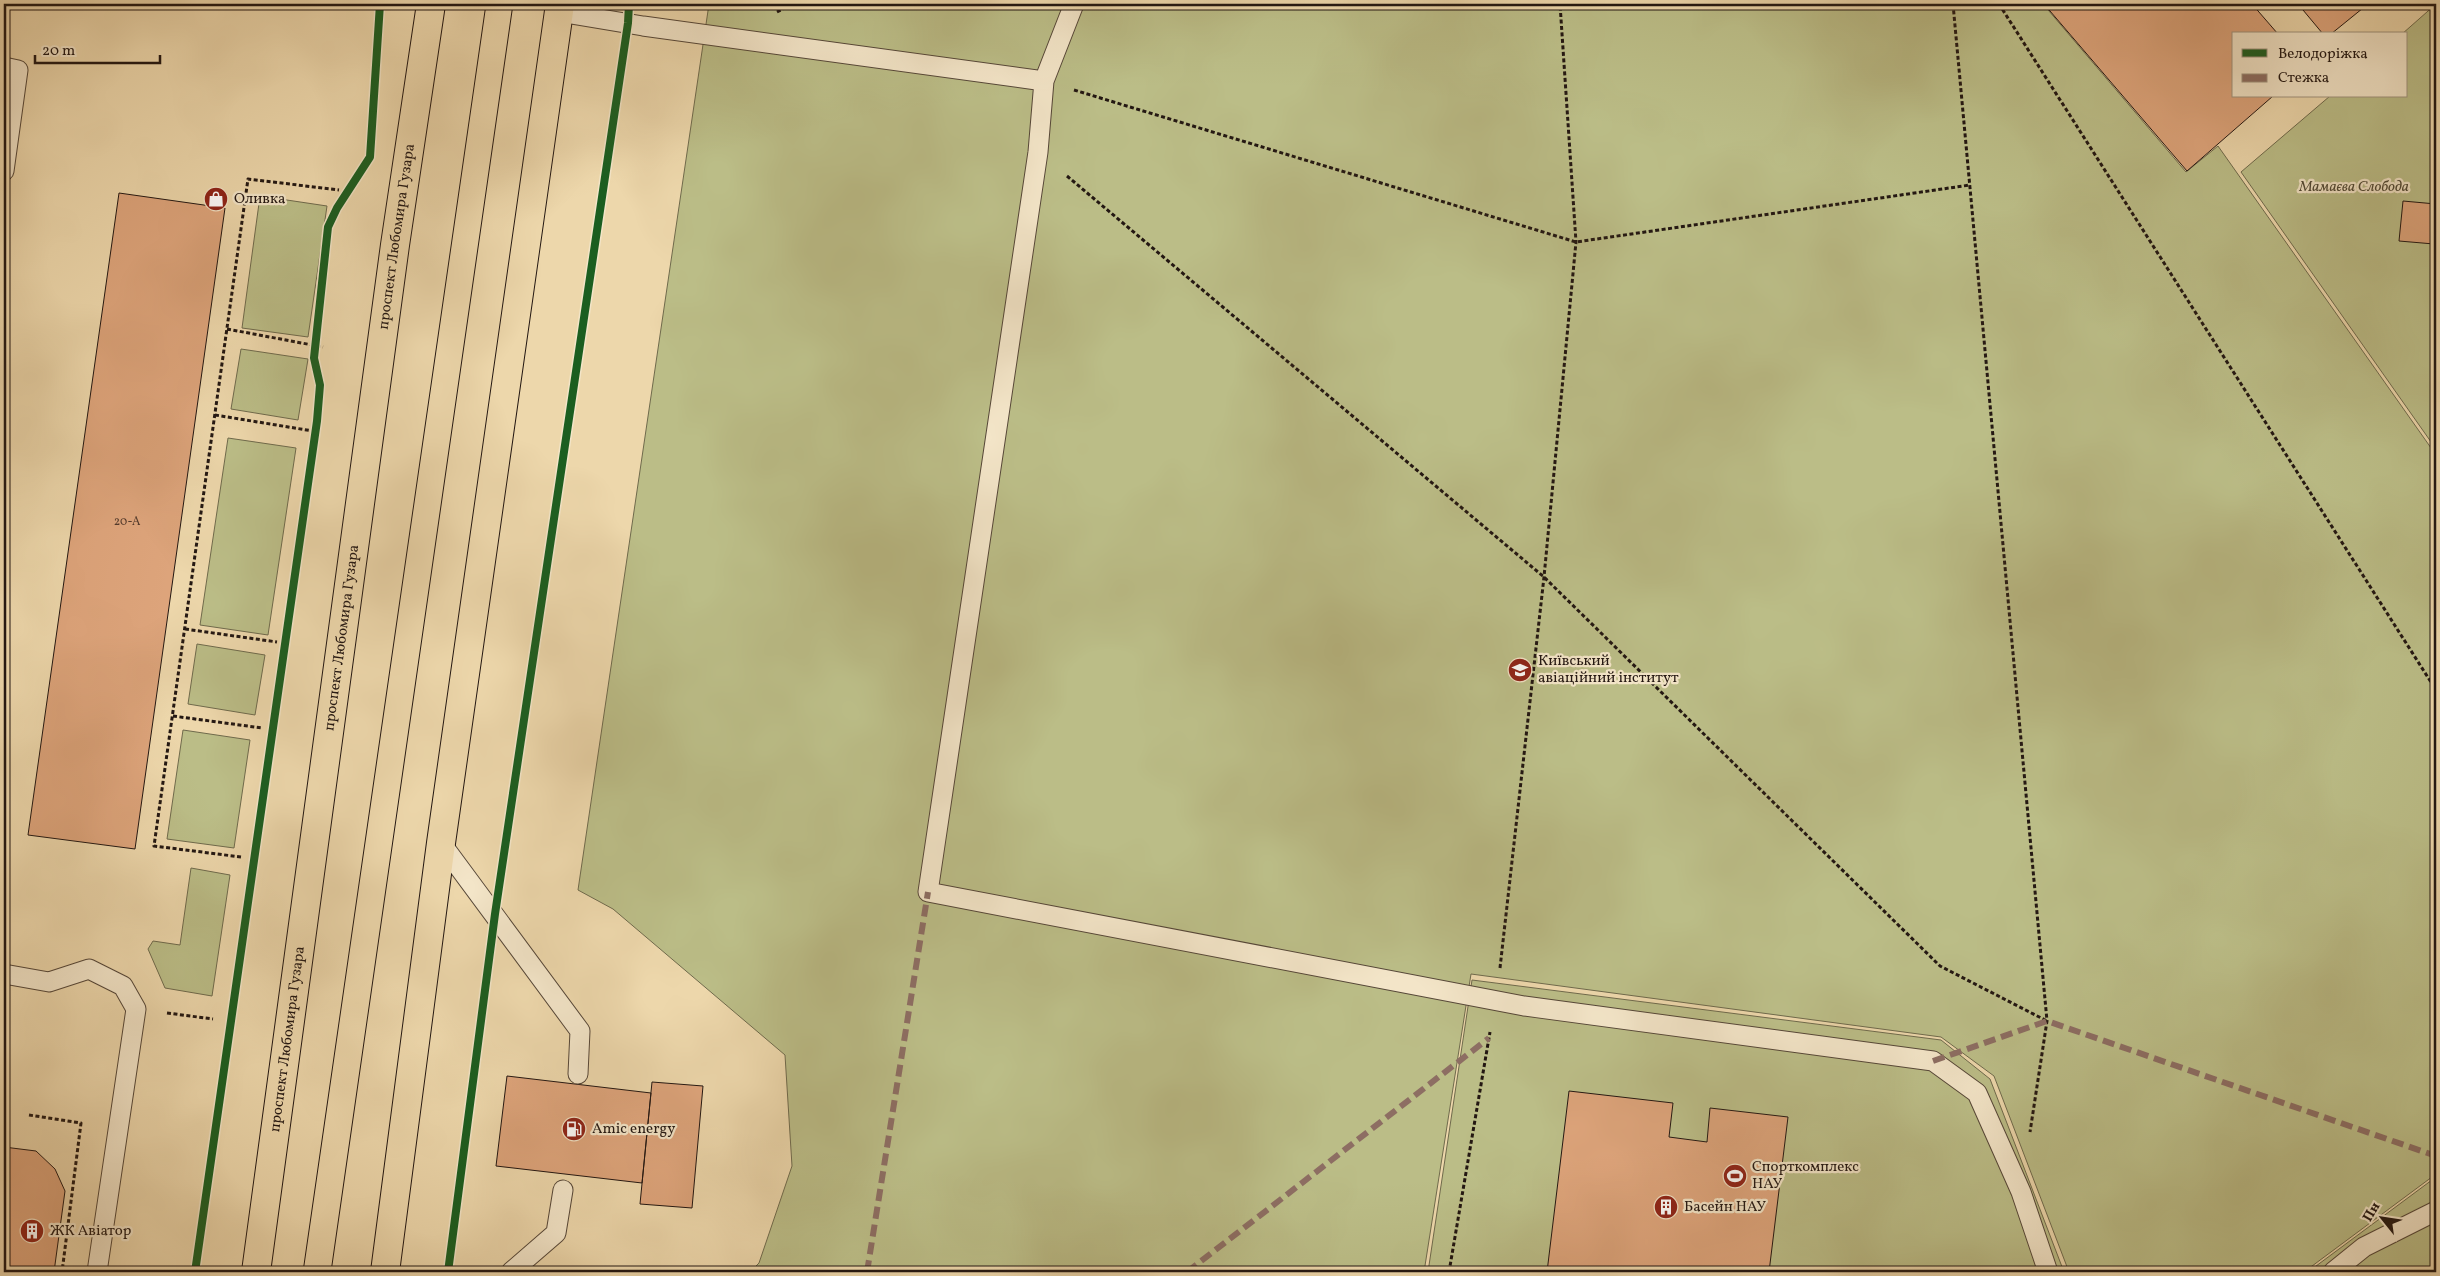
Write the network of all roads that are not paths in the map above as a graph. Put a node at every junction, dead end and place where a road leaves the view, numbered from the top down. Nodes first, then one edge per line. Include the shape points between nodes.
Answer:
1 (431, 4) edge
2 (1074, 4) edge
3 (560, 8) edge
4 (4, 67) edge
5 (1044, 81) junction
6 (4, 171) edge
7 (441, 843) junction
8 (4, 974) edge
9 (578, 1074) dead end
10 (563, 1190) dead end
11 (2436, 1211) edge
12 (97, 1272) edge
13 (256, 1272) edge
14 (385, 1272) edge
15 (511, 1272) edge
16 (2048, 1272) edge
17 (2333, 1272) edge

1 - 13 main road, проспект Любомира Гузара via 392,265
2 - 5 lane
3 - 5 lane via 643,26
3 - 7 main road
4 - 6 lane via 18,70
5 - 16 lane via 1038,152 928,892 1496,1001 1933,1061 1977,1093 2021,1192
7 - 9 lane via 580,1031
7 - 14 main road
8 - 12 lane via 50,982 89,969 123,986 136,1009
10 - 15 lane via 556,1233
11 - 17 lane via 2364,1247

